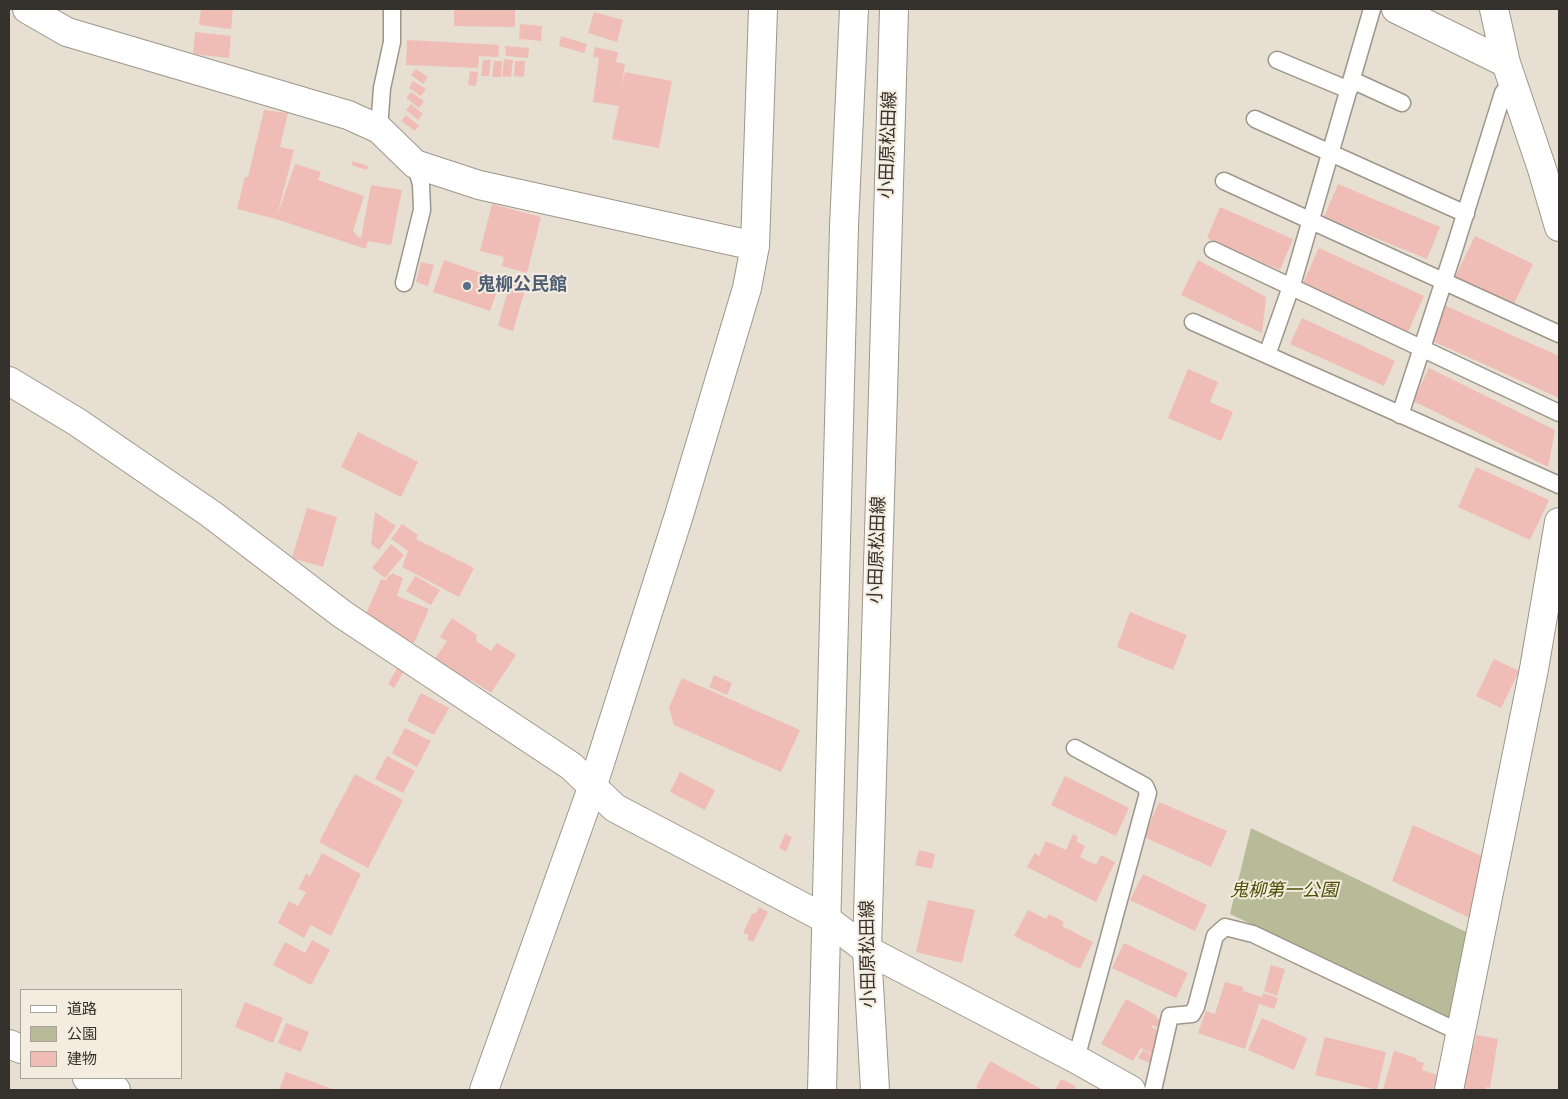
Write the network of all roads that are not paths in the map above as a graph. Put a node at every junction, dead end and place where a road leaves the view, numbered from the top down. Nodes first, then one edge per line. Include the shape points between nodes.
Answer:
1 (27, 9) edge
2 (392, 9) edge
3 (764, 9) edge
4 (854, 9) edge
5 (894, 9) edge
6 (1372, 9) edge
7 (1396, 9) edge
8 (1492, 9) edge
9 (1277, 60) dead end
10 (1509, 72) junction
11 (1350, 85) junction
12 (1402, 103) dead end
13 (1255, 119) dead end
14 (379, 128) junction
15 (1330, 153) junction
16 (415, 164) junction
17 (1224, 181) dead end
18 (1557, 212) edge
19 (1466, 214) junction
20 (1311, 220) junction
21 (756, 246) junction
22 (1213, 250) dead end
23 (1444, 282) junction
24 (404, 284) dead end
25 (1291, 287) junction
26 (1193, 322) dead end
27 (1559, 334) edge
28 (1422, 348) junction
29 (1268, 356) junction
30 (9, 381) edge
31 (1559, 413) edge
32 (1400, 415) junction
33 (1559, 485) edge
34 (1559, 522) edge
35 (1075, 748) dead end
36 (592, 788) junction
37 (826, 919) junction
38 (867, 950) junction
39 (1461, 1033) junction
40 (1076, 1059) junction
41 (89, 1079) edge
42 (1105, 1083) edge
43 (116, 1090) edge
44 (484, 1090) edge
45 (822, 1090) edge
46 (875, 1090) edge
47 (1131, 1090) edge
48 (1153, 1090) edge
49 (1449, 1090) edge

1 - 14 street via 67,32 348,115
2 - 14 lane via 392,42 382,88
3 - 21 street
4 - 37 street via 844,226
5 - 38 street, 小田原松田線
6 - 11 lane
7 - 10 street
8 - 10 street
9 - 11 lane
10 - 18 street
10 - 19 lane
11 - 12 lane
11 - 15 lane
13 - 15 lane
14 - 16 street
15 - 19 lane
15 - 20 lane
16 - 21 street via 479,185
16 - 24 lane via 421,184 422,210
17 - 20 lane
19 - 23 lane
20 - 23 lane
20 - 25 lane
21 - 36 street via 745,297
22 - 25 lane
23 - 27 lane
23 - 28 lane
25 - 28 lane
25 - 29 lane
26 - 29 lane
28 - 31 lane
28 - 32 lane
29 - 32 lane
30 - 36 street via 77,422 203,509 342,614 571,766
32 - 33 lane
34 - 39 street via 1534,669
35 - 40 lane via 1145,786 1148,793
36 - 37 street via 615,808
36 - 44 street
37 - 38 street
37 - 45 street
38 - 40 street
38 - 46 street, 小田原松田線
39 - 48 lane via 1253,934 1224,927 1215,936 1192,1014 1170,1016
39 - 49 street
40 - 42 street
41 - 43 street
42 - 47 street

